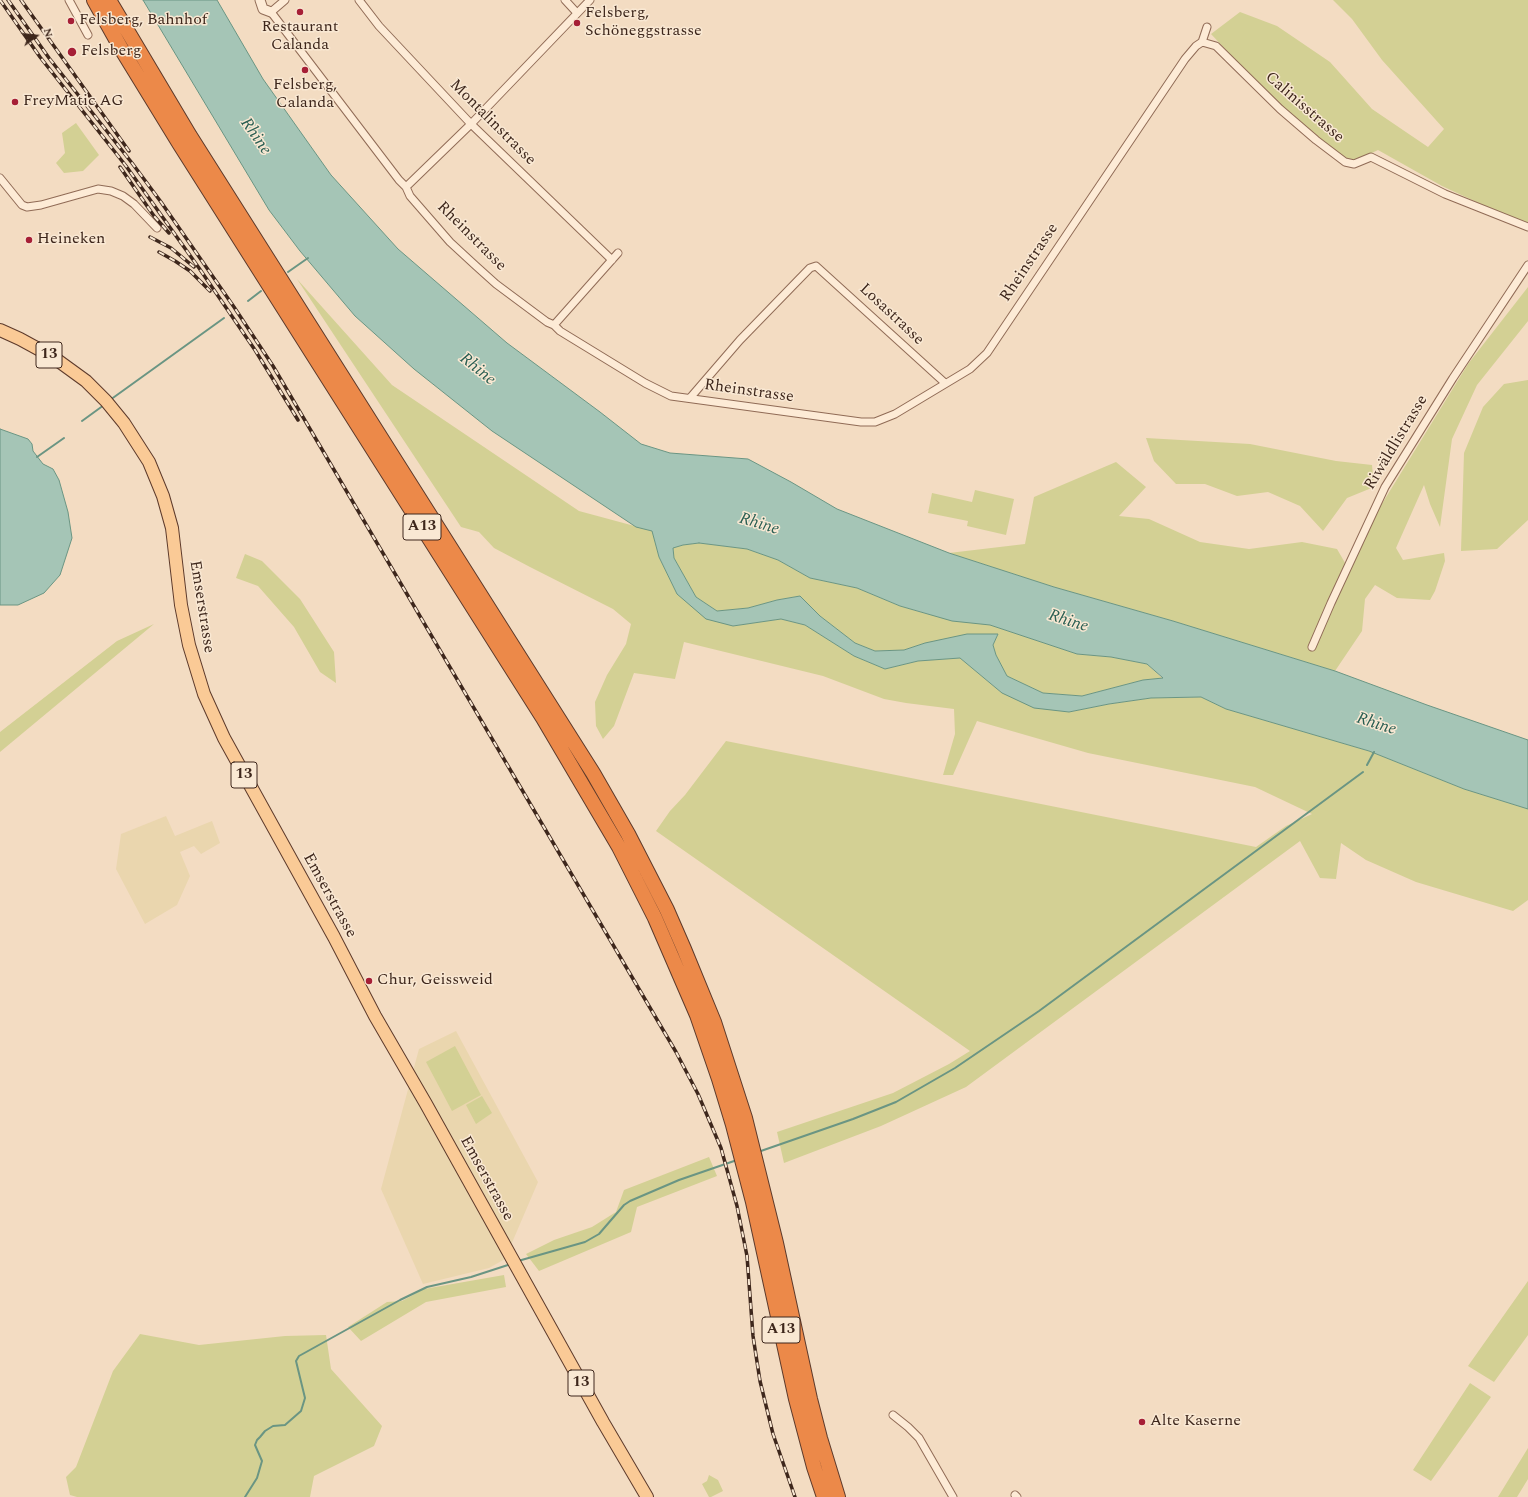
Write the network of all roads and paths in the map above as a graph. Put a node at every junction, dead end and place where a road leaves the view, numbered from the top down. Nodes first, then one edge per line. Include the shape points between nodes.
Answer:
1 (69, 0) edge
2 (94, 0) edge
3 (109, 0) edge
4 (260, 0) edge
5 (285, 0) edge
6 (359, 0) edge
7 (565, 0) edge
8 (590, 0) edge
9 (271, 12) junction
10 (577, 13) junction
11 (1207, 27) dead end
12 (88, 35) dead end
13 (1202, 42) junction
14 (471, 124) junction
15 (0, 178) edge
16 (406, 187) junction
17 (157, 228) dead end
18 (1528, 228) edge
19 (618, 253) dead end
20 (612, 260) junction
21 (1528, 264) edge
22 (554, 325) junction
23 (0, 330) edge
24 (945, 383) junction
25 (690, 398) junction
26 (1312, 647) dead end
27 (724, 1073) junction
28 (748, 1156) junction
29 (893, 1415) dead end
30 (647, 1497) edge
31 (824, 1497) edge
32 (838, 1497) edge
33 (953, 1497) edge

1 - 12 street
2 - 27 highway, A13 via 179,143 591,798 655,918
3 - 27 highway, A13 via 186,129 593,773 628,834 667,910 700,986
4 - 9 street, Rheinstrasse via 264,9
5 - 9 street
6 - 14 street, Montalinstrasse via 379,26
7 - 10 street
8 - 10 street
9 - 16 street, Rheinstrasse
10 - 14 street
11 - 13 street, Rheinstrasse
13 - 18 street, Calinisstrasse via 1216,46 1280,109 1320,144 1346,162 1354,164 1371,157 1445,194
13 - 24 street, Rheinstrasse via 1186,59 987,352 970,369
14 - 16 street
14 - 20 street, Montalinstrasse
15 - 17 street via 22,205 27,207 98,189 111,191 134,204
16 - 22 street, Rheinstrasse via 410,196 450,242 496,284
19 - 20 street
20 - 22 street
21 - 26 street, Riwäldlistrasse via 1388,482
22 - 25 street, Rheinstrasse via 645,383 672,396
23 - 30 main road, Emserstrasse / 13 via 53,357 93,388 124,423 149,462 163,496 175,546 181,605 189,645 204,694 224,738 375,1016
24 - 25 street, Rheinstrasse via 888,417 869,423
24 - 25 street, Losastrasse via 819,267 813,266 740,340
27 - 28 highway, A13
28 - 31 highway, A13 via 765,1255 796,1399
28 - 32 highway, A13 via 776,1243 820,1438
29 - 33 street via 919,1438

